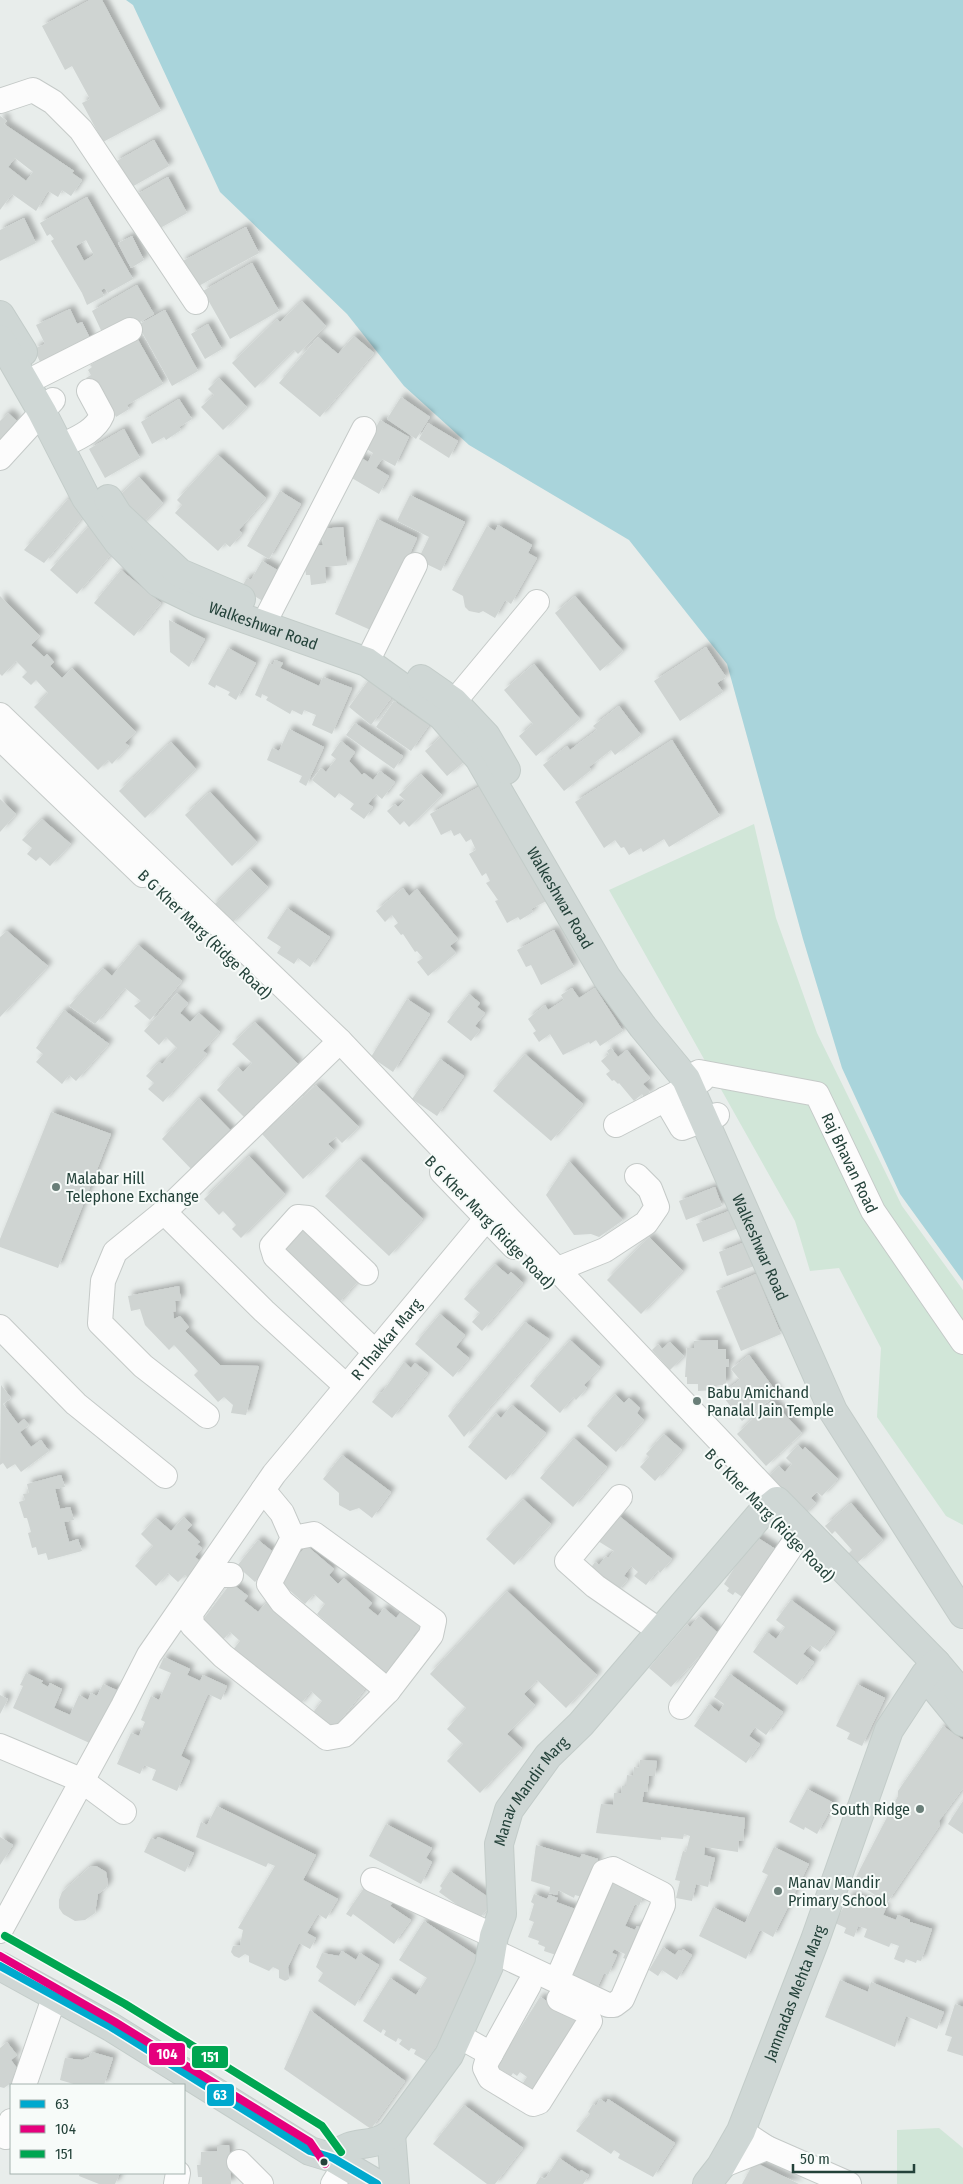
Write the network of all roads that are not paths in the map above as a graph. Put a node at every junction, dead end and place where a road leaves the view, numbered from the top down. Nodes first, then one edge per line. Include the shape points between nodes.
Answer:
1 (0, 101) edge
2 (196, 302) dead end
3 (0, 315) edge
4 (130, 330) dead end
5 (0, 339) edge
6 (31, 379) junction
7 (89, 391) dead end
8 (47, 406) junction
9 (364, 429) dead end
10 (66, 443) junction
11 (0, 458) edge
12 (415, 565) dead end
13 (537, 602) dead end
14 (267, 617) junction
15 (370, 655) junction
16 (448, 709) junction
17 (0, 715) edge
18 (0, 738) edge
19 (335, 1047) junction
20 (694, 1079) junction
21 (665, 1099) junction
22 (710, 1117) junction
23 (616, 1125) dead end
24 (637, 1176) dead end
25 (164, 1212) junction
26 (492, 1212) junction
27 (558, 1269) junction
28 (366, 1273) dead end
29 (345, 1307) dead end
30 (0, 1327) edge
31 (963, 1342) edge
32 (379, 1347) junction
33 (346, 1386) junction
34 (207, 1416) dead end
35 (165, 1476) dead end
36 (268, 1482) junction
37 (620, 1497) dead end
38 (771, 1506) junction
39 (293, 1538) junction
40 (795, 1541) junction
41 (231, 1575) dead end
42 (963, 1588) edge
43 (963, 1614) edge
44 (660, 1631) junction
45 (930, 1669) junction
46 (388, 1691) junction
47 (963, 1695) edge
48 (681, 1707) dead end
49 (963, 1722) edge
50 (0, 1746) edge
51 (81, 1780) junction
52 (124, 1812) dead end
53 (373, 1880) dead end
54 (0, 1931) edge
55 (0, 1946) edge
56 (492, 1951) junction
57 (0, 1966) edge
58 (556, 1980) junction
59 (529, 1985) junction
60 (54, 1998) junction
61 (115, 2020) junction
62 (457, 2035) junction
63 (491, 2054) junction
64 (24, 2084) edge
65 (742, 2131) junction
66 (391, 2134) junction
67 (767, 2148) junction
68 (239, 2162) dead end
69 (352, 2174) edge
70 (714, 2175) edge
71 (261, 2184) edge
72 (395, 2184) edge
73 (849, 2184) edge

1 - 2 street via 33,90 53,102 81,130
3 - 6 main road, Walkeshwar Road
4 - 6 street
5 - 6 main road, Walkeshwar Road
6 - 8 main road, Walkeshwar Road
7 - 10 street via 102,415 94,428
8 - 10 main road, Walkeshwar Road
8 - 11 street
9 - 14 street
10 - 14 main road, Walkeshwar Road via 86,498 118,542 159,583 198,602
12 - 15 street
13 - 16 street
14 - 15 main road, Walkeshwar Road
15 - 16 main road, Walkeshwar Road
16 - 20 main road, Walkeshwar Road via 607,978 643,1027
17 - 19 street, B G Kher Marg (Ridge Road)
18 - 19 street, B G Kher Marg (Ridge Road)
19 - 25 street
19 - 26 street, B G Kher Marg (Ridge Road)
20 - 21 street
20 - 22 main road, Walkeshwar Road
20 - 31 street, Raj Bhavan Road via 817,1094 872,1211
21 - 22 street via 682,1128
21 - 23 street
22 - 42 main road, Walkeshwar Road via 844,1401
22 - 43 main road, Walkeshwar Road via 833,1411
24 - 27 street via 650,1189 657,1206 646,1223 605,1250
25 - 33 street
25 - 34 street via 115,1252 103,1281 100,1323 143,1366
26 - 27 street, B G Kher Marg (Ridge Road)
26 - 32 street, R Thakkar Marg
26 - 38 street, B G Kher Marg (Ridge Road)
27 - 38 street, B G Kher Marg (Ridge Road)
28 - 32 street via 304,1216 298,1217 272,1246 275,1256
29 - 32 street
30 - 35 street via 76,1404
32 - 33 street, R Thakkar Marg
33 - 36 street, R Thakkar Marg
36 - 39 street
36 - 51 street, R Thakkar Marg via 149,1655
37 - 44 street via 567,1561 595,1586
38 - 40 main road, B G Kher Marg (Ridge Road)
38 - 44 main road, Manav Mandir Marg
38 - 45 main road, B G Kher Marg (Ridge Road)
39 - 46 street via 269,1584 282,1602
39 - 46 street via 314,1534 434,1621 431,1635
40 - 45 main road, B G Kher Marg (Ridge Road)
40 - 48 street
41 - 46 street via 218,1575 191,1613 192,1625 223,1656 327,1738 344,1735
44 - 56 main road, Manav Mandir Marg via 548,1756 509,1810 499,1844 502,1914
45 - 47 main road, B G Kher Marg (Ridge Road)
45 - 49 main road, B G Kher Marg (Ridge Road)
45 - 65 main road, Jamnadas Mehta Marg via 889,1730 816,1940
50 - 51 street
51 - 52 street
51 - 54 street, R Thakkar Marg
53 - 56 street
55 - 61 main road
56 - 58 street
56 - 59 street
56 - 62 main road, Manav Mandir Marg
57 - 60 main road
58 - 58 street via 608,2005 619,2003 664,1905 662,1894 613,1869 604,1872
59 - 63 street
59 - 63 street via 585,2011 590,2018 589,2024 537,2104 532,2104 486,2074
60 - 61 main road
60 - 64 street
61 - 69 main road via 317,2135
62 - 63 street
62 - 66 main road, Manav Mandir Marg via 449,2055
65 - 67 street
65 - 70 main road, Jamnadas Mehta Marg
66 - 69 main road via 379,2142 344,2148
66 - 72 main road
67 - 70 street
67 - 73 street
68 - 71 street

